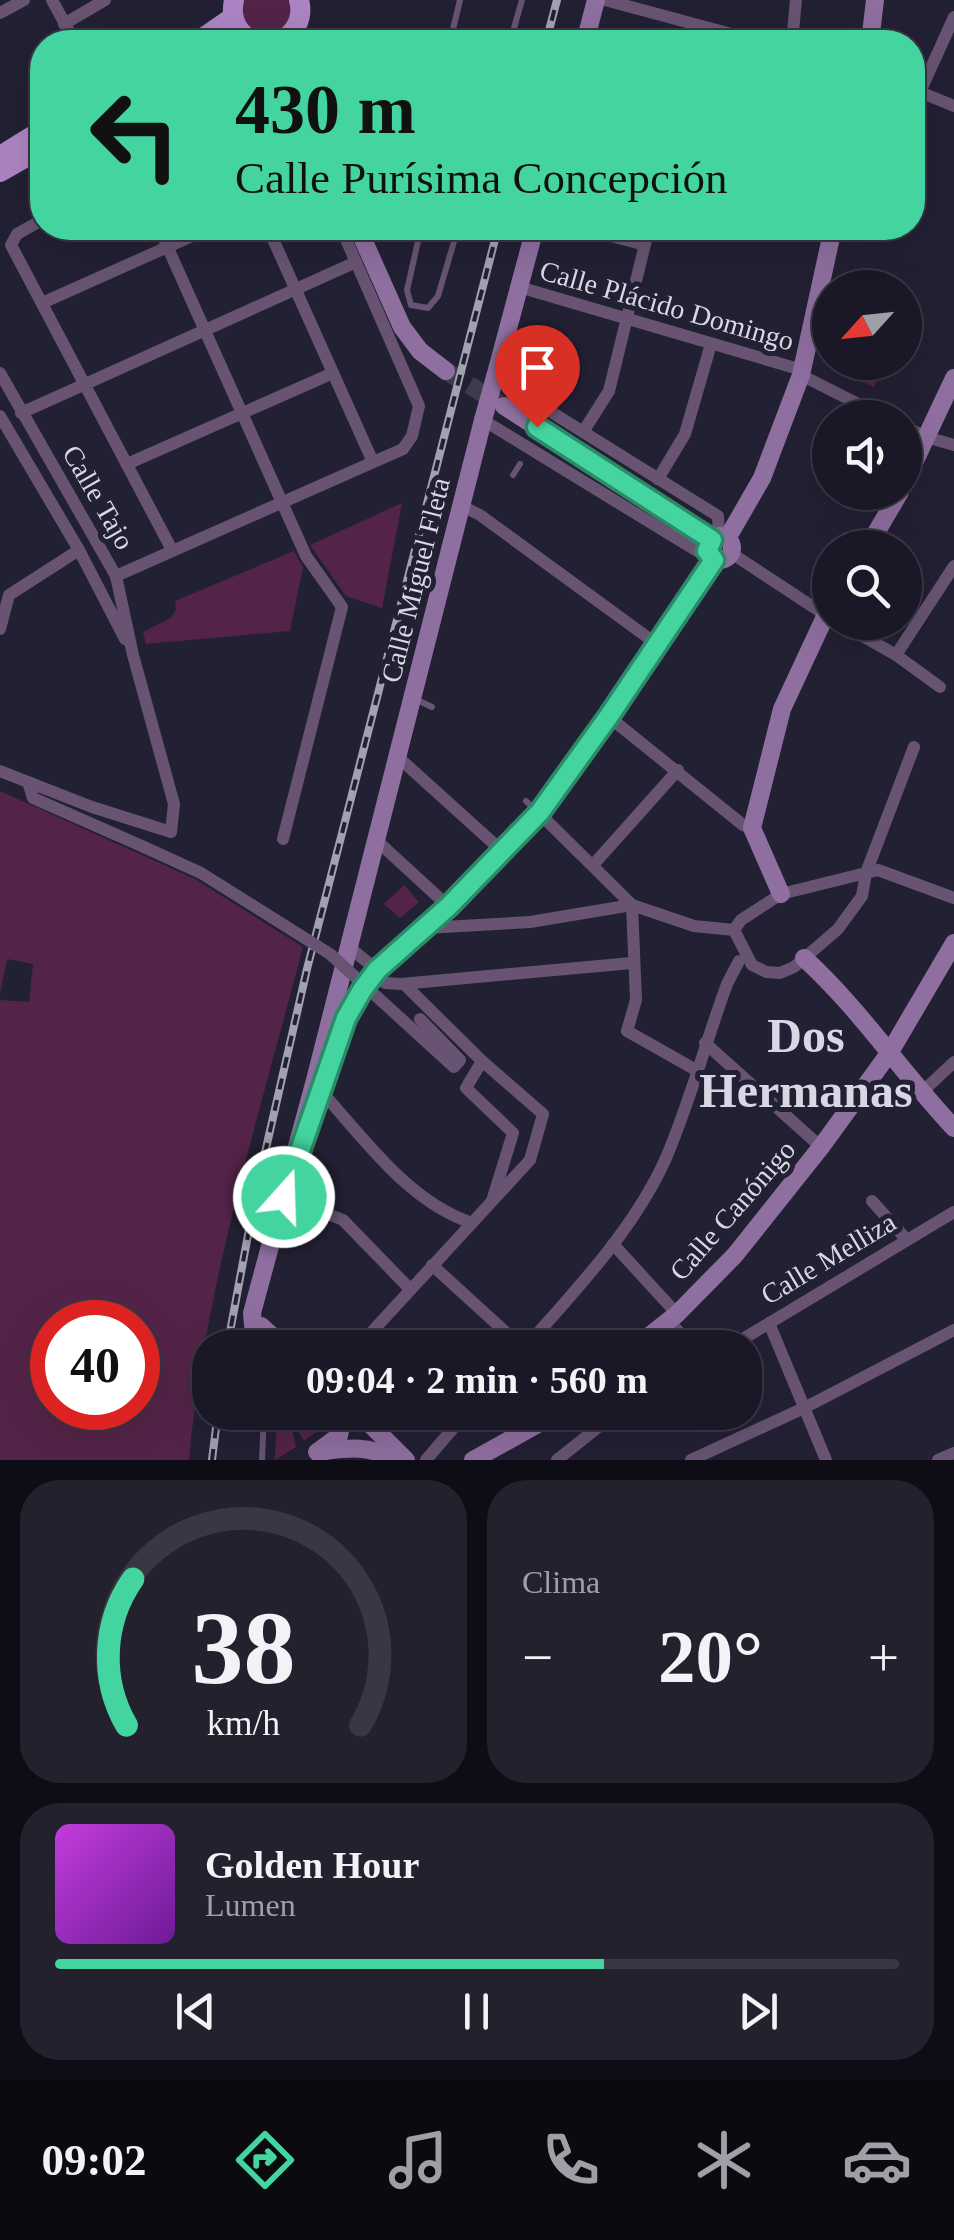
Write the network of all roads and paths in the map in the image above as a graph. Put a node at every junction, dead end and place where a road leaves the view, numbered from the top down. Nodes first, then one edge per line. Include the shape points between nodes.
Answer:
1 (24, 0) edge
2 (52, 0) edge
3 (105, 0) edge
4 (299, 0) edge
5 (460, 0) edge
6 (522, 0) edge
7 (596, 0) edge
8 (605, 0) edge
9 (796, 0) edge
10 (875, 0) edge
11 (233, 8) edge
12 (0, 13) edge
13 (951, 23) edge
14 (64, 24) junction
15 (701, 26) junction
16 (68, 30) edge
17 (218, 30) edge
18 (295, 30) edge
19 (453, 30) edge
20 (513, 30) edge
21 (588, 30) edge
22 (700, 30) edge
23 (716, 30) edge
24 (793, 30) edge
25 (871, 30) edge
26 (925, 73) edge
27 (925, 94) edge
28 (954, 106) edge
29 (30, 137) edge
30 (30, 155) edge
31 (0, 156) edge
32 (0, 172) edge
33 (30, 227) edge
34 (164, 240) edge
35 (181, 240) edge
36 (273, 240) edge
37 (346, 240) edge
38 (363, 240) edge
39 (417, 240) edge
40 (454, 240) edge
41 (532, 240) edge
42 (626, 240) edge
43 (646, 240) edge
44 (830, 240) edge
45 (645, 245) junction
46 (167, 246) junction
47 (356, 262) junction
48 (519, 287) junction
49 (296, 290) junction
50 (42, 303) junction
51 (626, 319) junction
52 (206, 330) junction
53 (711, 344) junction
54 (446, 371) tunnel mouth
55 (333, 372) junction
56 (0, 373) edge
57 (801, 373) junction
58 (494, 377) junction
59 (954, 378) edge
60 (84, 384) junction
61 (949, 399) edge
62 (852, 400) edge
63 (504, 406) tunnel mouth
64 (20, 413) junction
65 (242, 413) junction
66 (0, 416) edge
67 (483, 420) junction
68 (582, 432) junction
69 (922, 436) edge
70 (926, 438) junction
71 (954, 444) edge
72 (922, 446) edge
73 (373, 462) junction
74 (127, 464) junction
75 (520, 464) dead end
76 (514, 475) dead end
77 (658, 479) junction
78 (282, 502) junction
79 (462, 506) junction
80 (719, 546) junction
81 (79, 550) junction
82 (172, 550) junction
83 (954, 566) edge
84 (116, 576) junction
85 (949, 584) edge
86 (812, 603) edge
87 (0, 628) edge
88 (818, 640) edge
89 (871, 640) edge
90 (658, 645) junction
91 (133, 655) junction
92 (896, 656) junction
93 (940, 687) dead end
94 (414, 698) junction
95 (432, 707) dead end
96 (609, 716) junction
97 (914, 746) dead end
98 (398, 758) junction
99 (678, 770) junction
100 (0, 771) edge
101 (28, 782) junction
102 (533, 807) junction
103 (752, 828) junction
104 (283, 839) dead end
105 (375, 839) junction
106 (502, 851) junction
107 (594, 866) junction
108 (866, 873) junction
109 (781, 894) junction
110 (954, 898) edge
111 (632, 905) junction
112 (448, 907) junction
113 (424, 928) junction
114 (734, 930) junction
115 (954, 943) edge
116 (349, 946) junction
117 (804, 958) junction
118 (632, 962) junction
119 (739, 962) dead end
120 (377, 970) junction
121 (404, 984) junction
122 (420, 1019) dead end
123 (706, 1043) junction
124 (890, 1052) junction
125 (482, 1060) junction
126 (954, 1062) edge
127 (454, 1067) junction
128 (696, 1070) junction
129 (469, 1084) junction
130 (319, 1086) junction
131 (921, 1093) junction
132 (954, 1128) edge
133 (822, 1147) junction
134 (285, 1195) junction
135 (492, 1201) junction
136 (872, 1201) dead end
137 (954, 1212) edge
138 (472, 1223) junction
139 (907, 1240) junction
140 (613, 1244) junction
141 (432, 1266) junction
142 (410, 1289) junction
143 (252, 1313) junction
144 (673, 1317) junction
145 (770, 1323) junction
146 (256, 1330) edge
147 (264, 1330) edge
148 (373, 1330) edge
149 (504, 1330) edge
150 (539, 1330) edge
151 (657, 1330) edge
152 (681, 1330) edge
153 (758, 1330) edge
154 (954, 1330) edge
155 (806, 1408) junction
156 (263, 1430) edge
157 (340, 1430) edge
158 (376, 1430) edge
159 (452, 1430) edge
160 (523, 1430) edge
161 (594, 1430) edge
162 (954, 1453) edge
163 (314, 1456) edge
164 (262, 1460) edge
165 (390, 1460) edge
166 (406, 1460) edge
167 (426, 1460) edge
168 (473, 1460) edge
169 (557, 1460) edge
170 (690, 1460) edge
171 (826, 1460) edge
172 (938, 1460) edge

1 - 12 street
2 - 14 street
3 - 14 street
4 - 18 main road
5 - 19 lane
6 - 20 lane
7 - 21 street
8 - 15 street
9 - 24 street
10 - 25 street
11 - 17 main road
13 - 26 street
14 - 16 street
15 - 22 street
15 - 23 street
27 - 28 street
29 - 31 main road
30 - 32 main road
33 - 50 street via 11,246
34 - 46 street
35 - 46 street
36 - 49 street
37 - 47 street
38 - 54 street via 402,327
39 - 40 lane via 407,290 411,305 428,308
41 - 48 street, Calle Miguel Fleta
42 - 45 street
43 - 45 street
44 - 57 street
45 - 51 street
46 - 50 street
46 - 52 street
47 - 49 street
47 - 73 street via 419,406 403,448
48 - 51 street, Calle Plácido Domingo
48 - 58 street, Calle Miguel Fleta
49 - 52 street
49 - 55 street
50 - 60 street
51 - 53 street, Calle Plácido Domingo
51 - 68 street via 608,391
52 - 60 street
52 - 65 street
53 - 57 street, Calle Plácido Domingo
53 - 77 street via 686,434
55 - 65 street
55 - 73 street
56 - 64 street, Calle Tajo
57 - 62 street, Calle Plácido Domingo
57 - 80 street via 762,478
58 - 67 street, Calle Miguel Fleta, bridge
58 - 68 street
59 - 61 street
60 - 64 street
60 - 74 street
61 - 70 street
63 - 80 street
64 - 84 street, Calle Tajo
65 - 74 street
65 - 78 street
66 - 81 street, Calle Tajo
67 - 79 street, Calle Miguel Fleta
67 - 80 street via 572,480 697,550
68 - 77 street
69 - 70 street
70 - 71 street
70 - 72 street
73 - 78 street
74 - 82 street
75 - 76 lane
77 - 80 street via 718,516
78 - 82 street
78 - 104 street via 306,556 342,607
79 - 90 street
79 - 94 street, Calle Miguel Fleta
80 - 86 street
80 - 90 street
81 - 87 street via 9,595
81 - 91 street, Calle Tajo
82 - 84 street
83 - 85 street
84 - 91 street, Calle Tajo
85 - 92 street
88 - 103 street via 782,710
89 - 92 street
90 - 96 street
91 - 101 street, Calle Tajo via 174,804 171,832
92 - 93 street
94 - 95 lane
94 - 98 street, Calle Miguel Fleta
96 - 99 street
96 - 102 street
97 - 108 street
98 - 105 street, Calle Miguel Fleta
98 - 106 street
99 - 103 street
99 - 107 street
100 - 101 street
101 - 127 street, bridge via 33,798 201,873 330,954
102 - 106 street
102 - 107 street
103 - 109 street
105 - 112 street
105 - 116 street, Calle Miguel Fleta
106 - 112 street
107 - 111 street
108 - 109 street
108 - 110 street via 878,870
108 - 117 street via 862,896 838,929
109 - 114 street
111 - 113 street via 530,922
111 - 114 street via 694,926
111 - 118 street
112 - 113 street
113 - 120 street
114 - 117 street via 745,957 766,972 780,973
115 - 124 street, Calle Canónigo
116 - 120 street
116 - 130 street, Calle Miguel Fleta
117 - 124 street
118 - 121 street
118 - 128 street via 636,1000 627,1031
119 - 123 street
120 - 121 street via 385,983
120 - 130 street via 346,1018
121 - 125 street
122 - 127 street, bridge via 460,1060
123 - 128 street
123 - 133 street
124 - 131 street
124 - 133 street, Calle Canónigo
125 - 129 street
125 - 135 street via 543,1114 530,1160
126 - 131 street
127 - 129 street
128 - 140 street via 666,1158
129 - 135 street via 512,1133
130 - 134 street
130 - 138 street via 393,1171 448,1215
131 - 132 street
133 - 144 street, Calle Canónigo via 736,1256
134 - 142 street via 343,1220
134 - 143 street
135 - 138 street
136 - 139 street
137 - 139 street, Calle Melliza
138 - 141 street
139 - 145 street, Calle Melliza
140 - 144 street
140 - 150 street
141 - 142 street
141 - 149 street
142 - 148 street
143 - 146 street
143 - 147 street
144 - 151 street, Calle Canónigo
144 - 152 street
145 - 153 street, Calle Melliza
145 - 155 street
154 - 155 street
155 - 170 street
155 - 171 street
156 - 164 lane
157 - 163 street
158 - 166 street
159 - 167 street
160 - 168 street
161 - 169 street
162 - 172 street
163 - 165 street via 354,1448 380,1451

